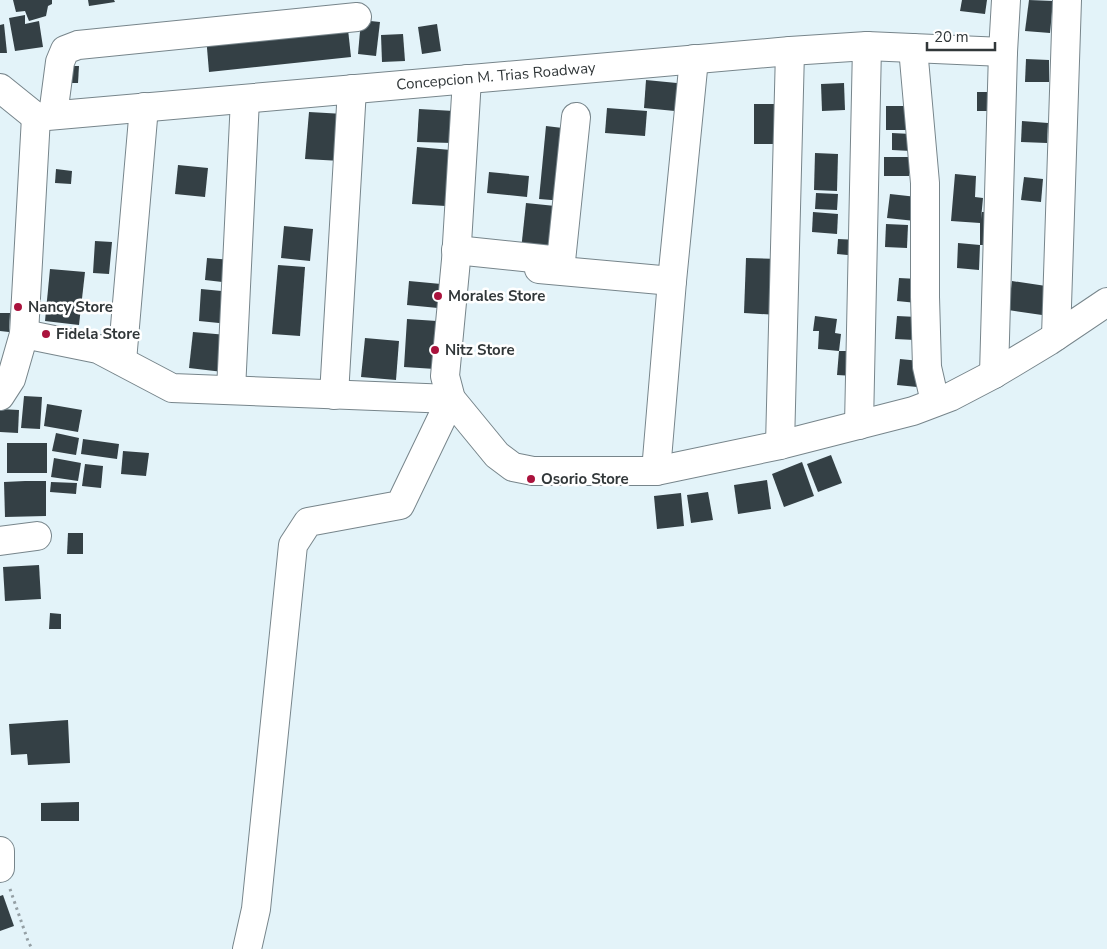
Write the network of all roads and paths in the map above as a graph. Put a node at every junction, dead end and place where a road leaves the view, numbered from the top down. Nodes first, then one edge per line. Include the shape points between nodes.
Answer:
1 (1006, 0) edge
2 (1067, 0) edge
3 (357, 17) dead end
4 (867, 46) junction
5 (913, 48) junction
6 (790, 50) junction
7 (1003, 52) junction
8 (694, 59) junction
9 (467, 79) junction
10 (0, 88) edge
11 (352, 89) junction
12 (245, 99) junction
13 (144, 107) junction
14 (45, 116) junction
15 (576, 117) dead end
16 (456, 255) junction
17 (672, 281) junction
18 (1107, 302) edge
19 (24, 334) junction
20 (1056, 336) junction
21 (122, 361) junction
22 (994, 374) junction
23 (231, 390) junction
24 (334, 395) junction
25 (0, 396) edge
26 (451, 399) junction
27 (935, 402) junction
28 (859, 425) junction
29 (780, 445) junction
30 (656, 471) junction
31 (37, 536) dead end
32 (0, 541) edge
33 (0, 862) edge
34 (32, 949) edge
35 (247, 949) edge

1 - 7 street
2 - 20 street
3 - 14 street via 78,46 65,50
4 - 5 street, Concepcion M. Trias Roadway
4 - 6 street, Concepcion M. Trias Roadway
4 - 28 street
5 - 7 street, Concepcion M. Trias Roadway
5 - 27 street via 925,183 927,367
6 - 8 street, Concepcion M. Trias Roadway
6 - 29 street
7 - 22 street
8 - 9 street, Concepcion M. Trias Roadway
8 - 17 street
9 - 11 street, Concepcion M. Trias Roadway
9 - 16 street
10 - 14 street
11 - 12 street, Concepcion M. Trias Roadway
11 - 24 street
12 - 13 street, Concepcion M. Trias Roadway
12 - 23 street
13 - 14 street, Concepcion M. Trias Roadway
13 - 21 street
14 - 19 street
15 - 16 street via 561,260
16 - 17 street
16 - 26 street via 445,376
17 - 30 street
18 - 20 street
19 - 21 street via 98,349
19 - 25 street via 11,379
20 - 22 street
21 - 23 street via 172,388
22 - 27 street
23 - 24 street
24 - 26 street
26 - 30 street via 497,455 513,467 534,471
26 - 35 street via 400,505 308,522 293,545 256,909
27 - 28 street
28 - 29 street
29 - 30 street
31 - 32 street
33 - 34 path

